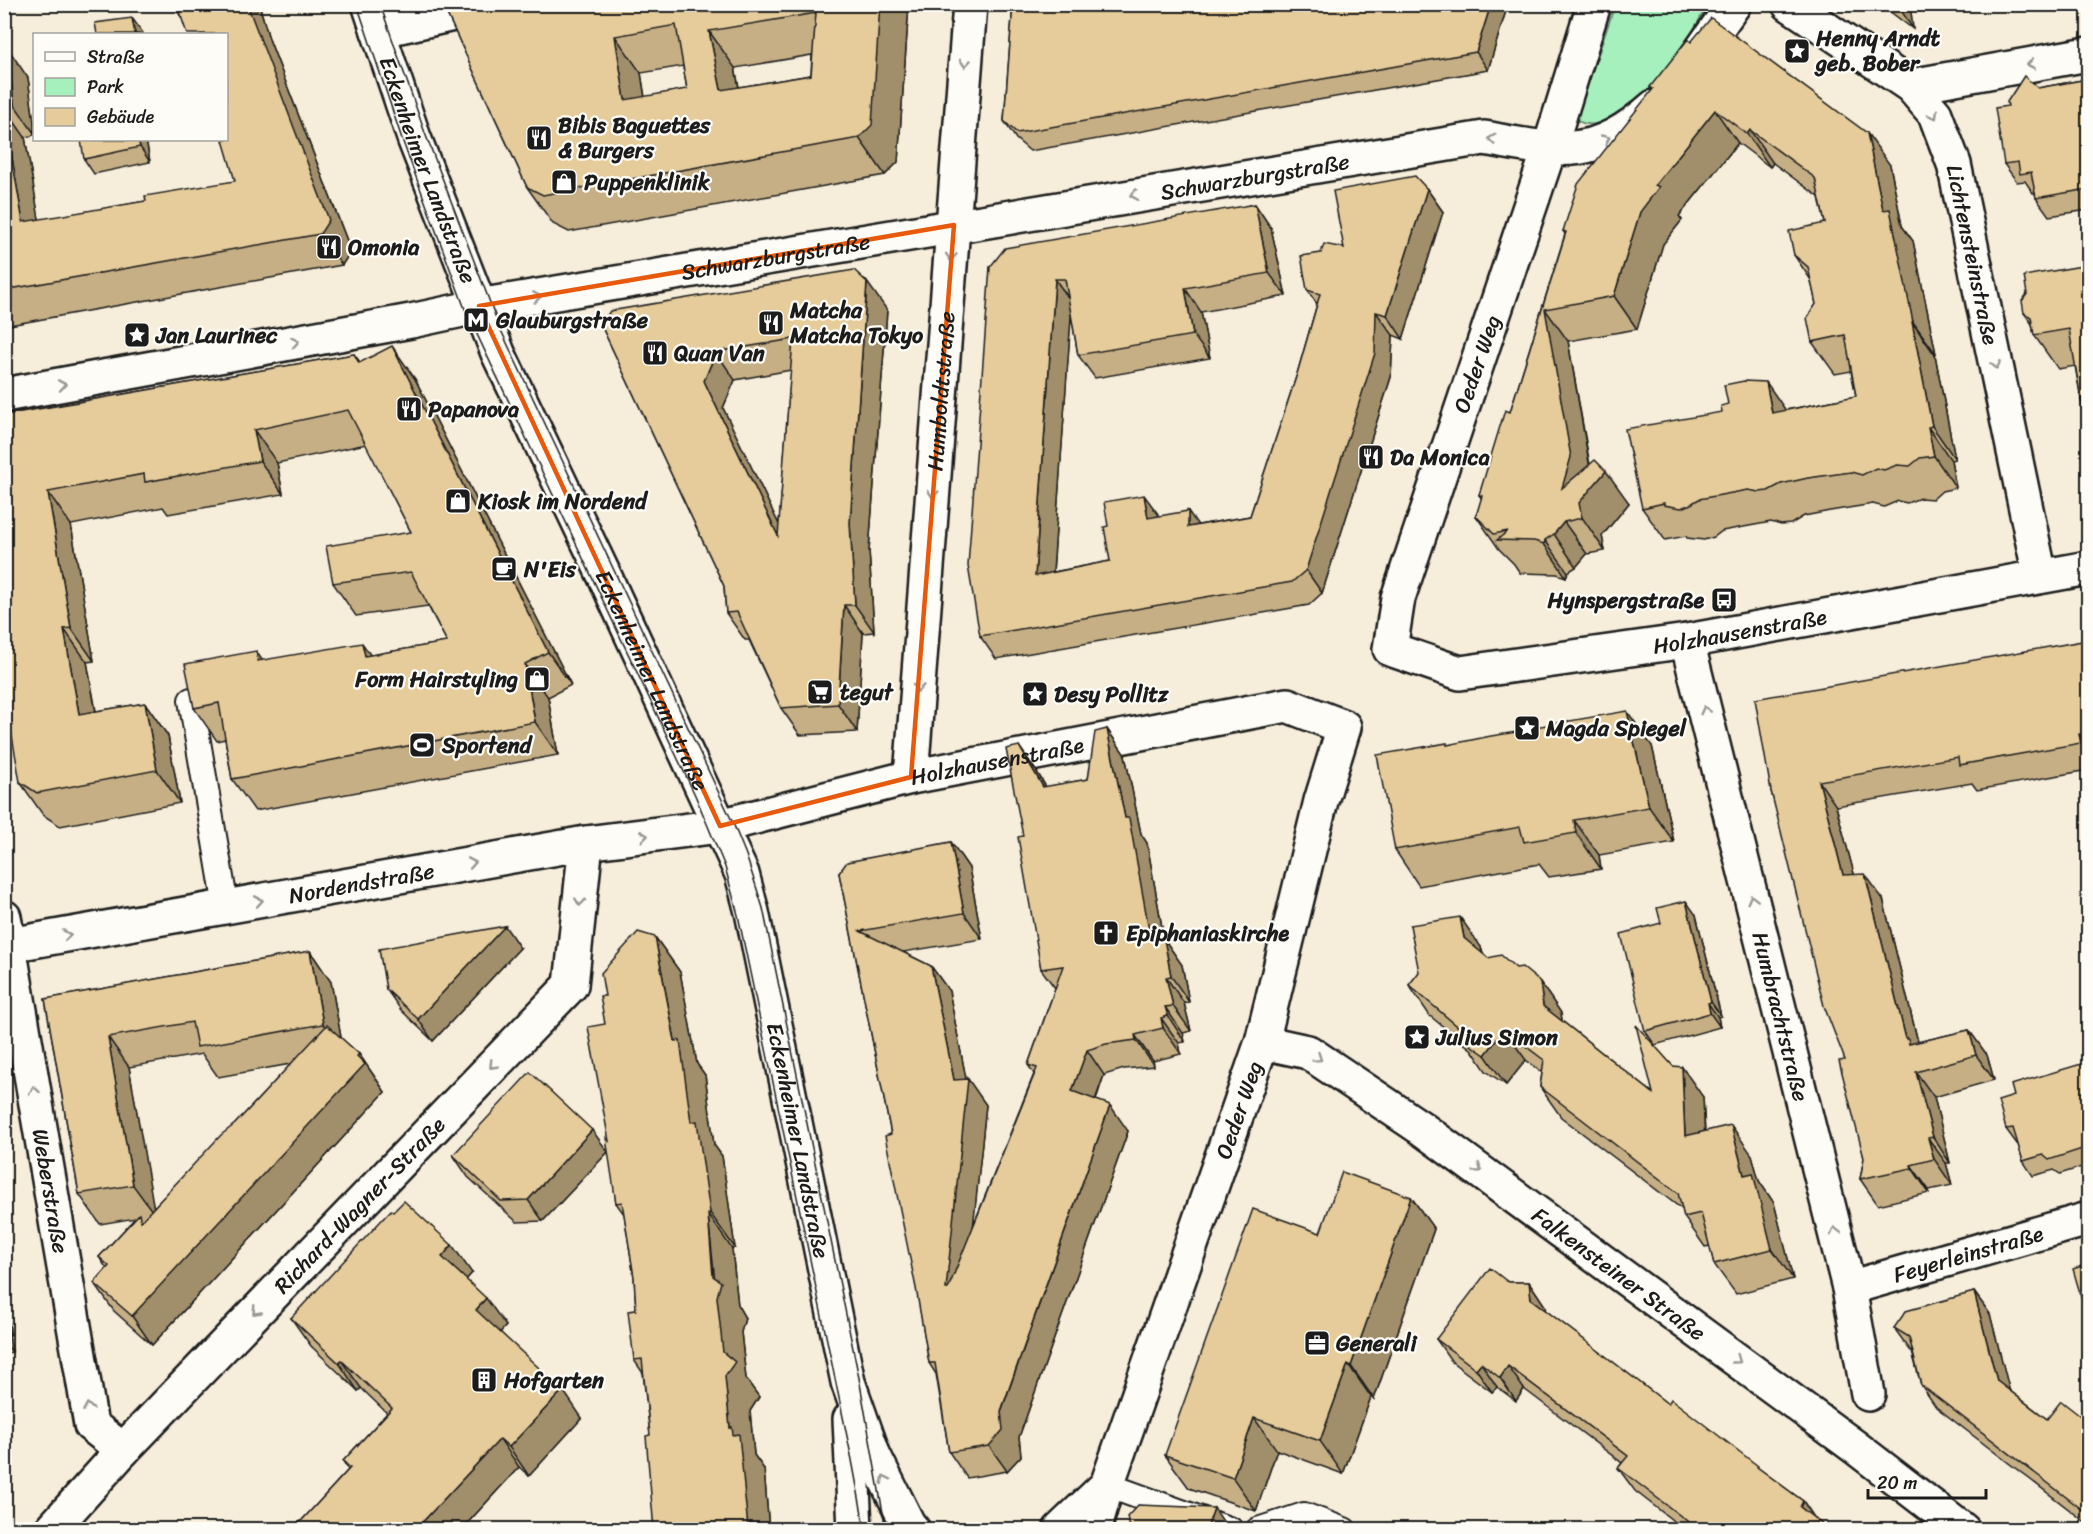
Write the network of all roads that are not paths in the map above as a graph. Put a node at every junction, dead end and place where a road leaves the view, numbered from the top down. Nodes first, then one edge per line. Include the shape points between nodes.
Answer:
1 (499, 4) edge
2 (969, 4) edge
3 (1594, 4) edge
4 (1734, 4) edge
5 (1789, 4) edge
6 (374, 18) edge
7 (2088, 54) edge
8 (1911, 86) junction
9 (1549, 150) junction
10 (954, 225) junction
11 (479, 306) junction
12 (4, 395) edge
13 (2088, 568) edge
14 (2040, 576) junction
15 (1687, 641) junction
16 (1390, 649) joint
17 (191, 700) edge
18 (1344, 727) joint
19 (911, 777) junction
20 (720, 826) junction
21 (586, 843) junction
22 (226, 907) junction
23 (6, 936) edge
24 (1262, 1042) junction
25 (2088, 1220) edge
26 (1849, 1288) junction
27 (848, 1382) junction
28 (1868, 1394) dead end
29 (123, 1449) junction
30 (1107, 1485) junction
31 (51, 1530) edge
32 (855, 1530) edge
33 (913, 1530) edge
34 (1060, 1530) edge
35 (1094, 1530) edge
36 (1231, 1530) edge
37 (1258, 1530) edge
38 (1344, 1530) edge
39 (1963, 1530) edge

1 - 6 street via 456,12
2 -> 10 street, Humboldtstraße
3 - 9 street, Oeder Weg
9 -> 4 street via 1603,142 1637,123 1675,88
5 - 8 street, Lichtensteinstraße
6 - 11 street, Eckenheimer Landstraße via 414,138
7 -> 8 street
8 -> 14 street, Lichtensteinstraße via 1935,114 1954,164
9 -> 10 street, Schwarzburgstraße via 1484,138
9 - 16 street, Oeder Weg via 1398,598
11 -> 10 street, Schwarzburgstraße
10 -> 19 street, Humboldtstraße
12 -> 11 street, Schwarzburgstraße
11 - 20 street, Eckenheimer Landstraße
13 - 14 street, Holzhausenstraße
14 - 15 street, Holzhausenstraße
15 - 16 street, Holzhausenstraße via 1460,673
26 -> 15 street, Humbrachtstraße
17 - 22 lane
18 - 19 street, Holzhausenstraße via 1287,705
18 - 24 street, Oeder Weg via 1321,801
19 - 20 street, Holzhausenstraße
21 -> 20 street, Nordendstraße
20 - 27 street, Eckenheimer Landstraße via 742,874 752,912
22 -> 21 street, Nordendstraße
21 -> 29 street, Richard-Wagner-Straße via 571,985
23 -> 22 street, Nordendstraße
29 -> 23 street, Weberstraße via 91,1425
24 - 30 street, Oeder Weg
24 -> 39 street, Falkensteiner Straße via 1308,1052 1421,1128
25 - 26 street, Feyerleinstraße
26 - 28 street, Humbrachtstraße
27 - 32 street, Eckenheimer Landstraße
33 -> 27 street, Eckenheimer Landstraße via 874,1456
29 - 31 street, Richard-Wagner-Straße
30 - 34 street, Oeder Weg
30 - 35 street, Oeder Weg
30 - 36 lane
37 - 38 lane via 1305,1515

